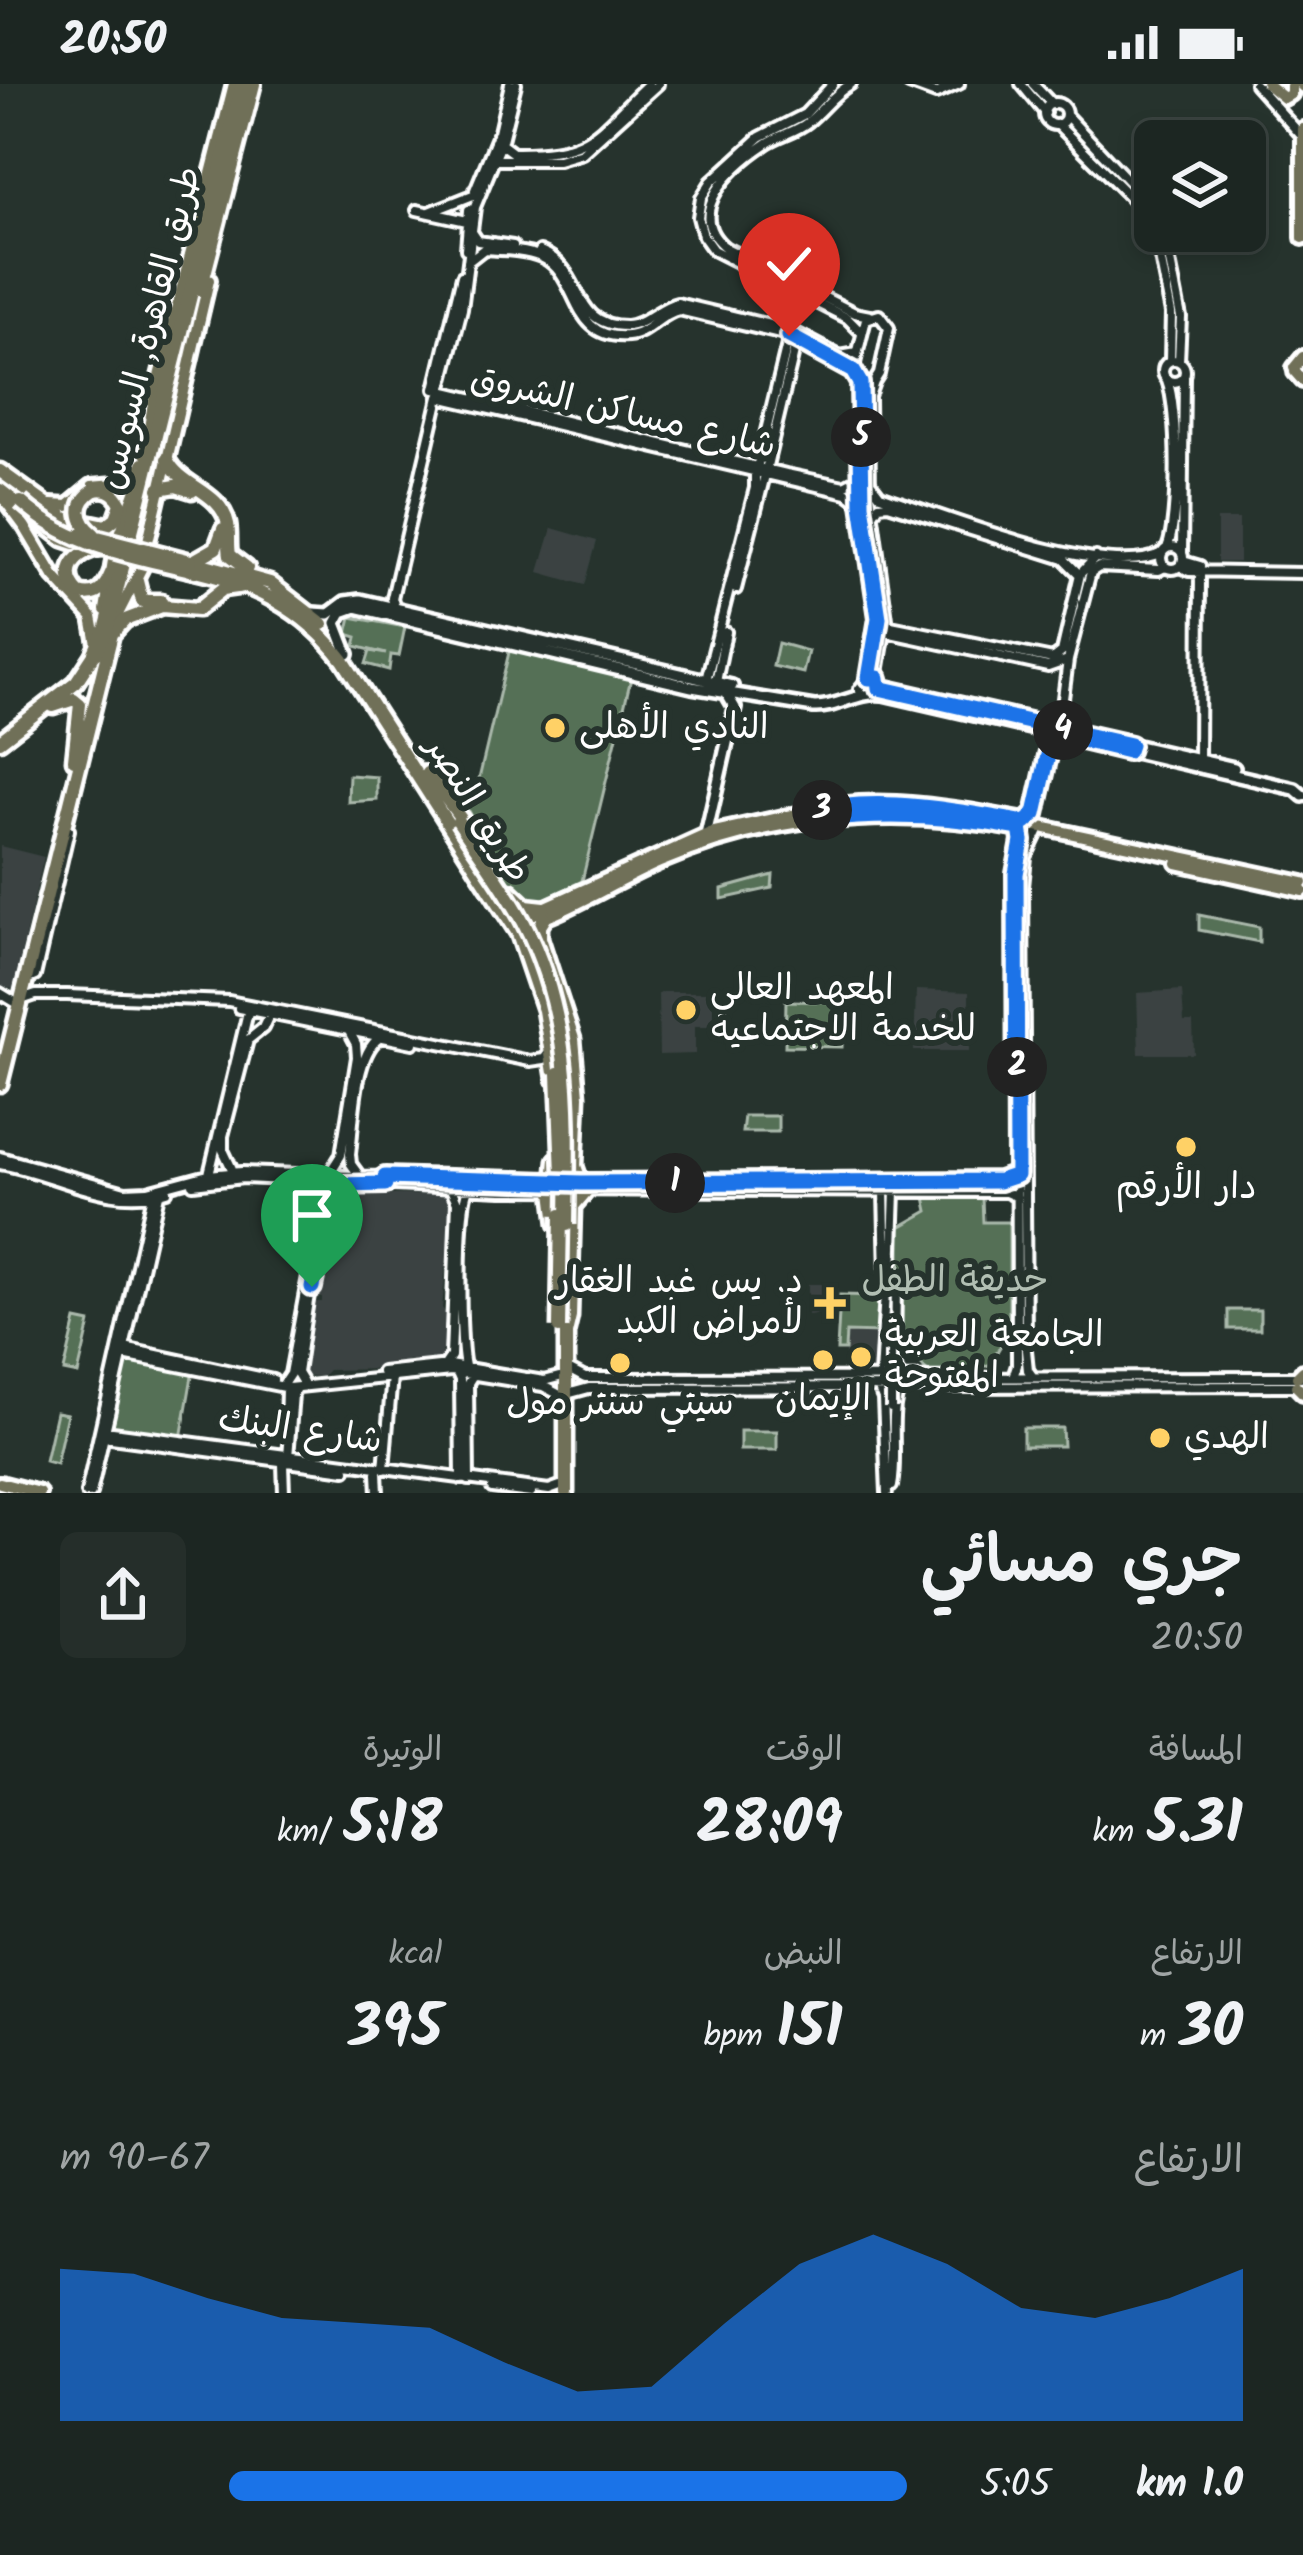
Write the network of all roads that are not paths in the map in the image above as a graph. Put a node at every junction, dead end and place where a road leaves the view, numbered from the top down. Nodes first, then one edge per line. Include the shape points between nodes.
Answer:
1 (238, 84) edge
2 (255, 84) edge
3 (513, 84) edge
4 (648, 84) edge
5 (658, 84) edge
6 (833, 84) edge
7 (851, 84) edge
8 (909, 84) edge
9 (930, 84) edge
10 (941, 84) edge
11 (959, 84) edge
12 (1022, 84) edge
13 (1033, 84) edge
14 (1261, 84) edge
15 (1296, 85) edge
16 (1303, 98) edge
17 (1274, 103) joint
18 (1052, 104) junction
19 (1045, 113) junction
20 (1066, 115) junction
21 (1058, 124) junction
22 (1299, 127) edge
23 (501, 144) junction
24 (517, 156) junction
25 (494, 160) junction
26 (487, 169) junction
27 (1134, 189) edge
28 (476, 195) junction
29 (1134, 200) edge
30 (417, 210) dead end
31 (428, 213) junction
32 (219, 215) junction
33 (467, 221) junction
34 (472, 232) junction
35 (1303, 238) edge
36 (480, 245) junction
37 (1163, 252) edge
38 (470, 260) junction
39 (669, 308) junction
40 (457, 312) junction
41 (870, 316) junction
42 (862, 332) junction
43 (796, 342) junction
44 (857, 352) junction
45 (1303, 357) edge
46 (1175, 360) junction
47 (853, 371) junction
48 (1297, 374) edge
49 (1184, 376) junction
50 (1168, 380) junction
51 (874, 382) junction
52 (860, 383) junction
53 (441, 396) junction
54 (165, 398) junction
55 (148, 432) junction
56 (167, 459) junction
57 (143, 463) junction
58 (761, 471) junction
59 (0, 479) edge
60 (865, 479) junction
61 (159, 489) junction
62 (847, 490) junction
63 (25, 494) junction
64 (881, 500) junction
65 (121, 504) junction
66 (862, 504) junction
67 (47, 508) junction
68 (872, 515) junction
69 (118, 540) junction
70 (100, 543) junction
71 (1165, 551) junction
72 (1078, 554) junction
73 (1098, 556) junction
74 (1182, 560) junction
75 (1073, 564) junction
76 (191, 566) junction
77 (1165, 567) junction
78 (1300, 570) edge
79 (1197, 571) junction
80 (1079, 577) junction
81 (121, 582) junction
82 (251, 586) junction
83 (389, 602) junction
84 (305, 608) junction
85 (333, 617) junction
86 (889, 629) junction
87 (506, 638) junction
88 (104, 639) junction
89 (970, 646) junction
90 (348, 654) junction
91 (1065, 656) junction
92 (1051, 668) junction
93 (717, 679) junction
94 (875, 681) junction
95 (739, 699) junction
96 (45, 706) junction
97 (91, 717) junction
98 (1053, 730) junction
99 (4, 738) edge
100 (1133, 748) junction
101 (1196, 759) junction
102 (77, 766) junction
103 (1299, 787) edge
104 (451, 816) junction
105 (802, 817) junction
106 (1031, 822) junction
107 (708, 834) junction
108 (1026, 846) junction
109 (1301, 886) edge
110 (516, 899) junction
111 (541, 913) junction
112 (518, 935) junction
113 (541, 940) junction
114 (26, 980) junction
115 (0, 992) edge
116 (67, 995) junction
117 (562, 997) junction
118 (20, 1002) junction
119 (248, 1012) junction
120 (546, 1018) junction
121 (267, 1019) junction
122 (347, 1030) junction
123 (384, 1037) junction
124 (357, 1046) junction
125 (369, 1046) junction
126 (552, 1048) junction
127 (536, 1064) junction
128 (562, 1073) junction
129 (0, 1084) edge
130 (1021, 1127) junction
131 (570, 1133) junction
132 (575, 1158) junction
133 (556, 1159) junction
134 (0, 1161) edge
135 (339, 1162) junction
136 (351, 1164) junction
137 (231, 1168) junction
138 (209, 1170) junction
139 (329, 1174) junction
140 (1017, 1175) junction
141 (361, 1176) junction
142 (387, 1181) junction
143 (995, 1181) junction
144 (556, 1183) junction
145 (320, 1184) junction
146 (340, 1185) junction
147 (584, 1187) junction
148 (450, 1188) junction
149 (468, 1189) junction
150 (1002, 1192) junction
151 (156, 1194) junction
152 (889, 1196) junction
153 (1017, 1197) junction
154 (460, 1202) junction
155 (573, 1206) junction
156 (557, 1207) junction
157 (889, 1276) junction
158 (132, 1302) junction
159 (301, 1327) junction
160 (562, 1331) junction
161 (452, 1332) junction
162 (463, 1336) junction
163 (1022, 1351) junction
164 (126, 1352) junction
165 (896, 1360) junction
166 (884, 1362) junction
167 (445, 1365) junction
168 (465, 1371) junction
169 (392, 1376) junction
170 (579, 1377) junction
171 (1013, 1378) junction
172 (1034, 1378) junction
173 (879, 1382) junction
174 (900, 1382) junction
175 (1298, 1382) edge
176 (558, 1383) junction
177 (292, 1386) junction
178 (584, 1388) junction
179 (883, 1401) junction
180 (895, 1401) junction
181 (109, 1435) junction
182 (287, 1460) junction
183 (381, 1475) junction
184 (465, 1475) junction
185 (890, 1479) junction
186 (0, 1486) edge
187 (556, 1491) edge
188 (16, 1493) edge
189 (38, 1493) edge
190 (89, 1493) edge
191 (286, 1493) edge
192 (380, 1493) edge
193 (531, 1493) edge
194 (890, 1493) edge

1 - 54 highway, طريق القاهرة, السويس
1 - 55 main road, طريق القاهرة, السويس
2 - 32 highway, طريق القاهرة, السويس
3 - 23 street
3 - 26 street
4 - 24 street via 580,146
5 - 24 street via 582,153
6 - 42 street via 711,182 698,218 713,250
7 - 41 street via 718,188 708,220 727,248
8 - 11 street via 936,94
9 - 10 street
12 - 19 street
13 - 18 street
14 - 15 main road via 1284,98
14 - 17 main road
15 - 16 main road
17 - 22 street
18 - 19 street
18 - 20 street
19 - 21 street
20 - 21 street
20 - 27 street
21 - 29 street
22 - 35 main road
23 - 24 street
23 - 25 street
24 - 25 street
25 - 26 street
26 - 28 street
28 - 31 street
28 - 33 street
28 - 34 street
30 - 31 street
31 - 33 street
32 - 56 main road
32 - 81 highway, طريق القاهرة, السويس
33 - 40 street
34 - 36 street
34 - 38 street
36 - 38 street
36 - 39 street via 547,260 596,328 632,335
37 - 46 street
38 - 40 street
39 - 43 street
39 - 43 street via 677,303 782,327
40 - 53 street
41 - 42 street
41 - 51 street via 889,325
42 - 44 street
43 - 44 street via 842,356
43 - 47 street
43 - 58 street
44 - 47 street
45 - 48 main road
46 - 49 street
46 - 50 street via 1163,371
47 - 52 street
49 - 50 street
49 - 74 street
50 - 71 street via 1173,527
51 - 52 street
51 - 60 street
52 - 60 street
53 - 58 street, شارع مساكن الشروق
53 - 83 street
54 - 55 highway
54 - 81 highway, طريق القاهرة, السويس
55 - 57 main road, طريق القاهرة, السويس
56 - 61 main road
56 - 84 highway via 222,509 238,565 281,582
57 - 63 main road via 127,483 96,484 66,507
57 - 69 main road, طريق القاهرة, السويس
58 - 62 street, شارع مساكن الشروق
58 - 93 street
59 - 63 highway
59 - 67 highway via 33,520 71,543 82,540 80,527
59 - 88 main road via 54,576
60 - 62 street
60 - 64 street
60 - 66 street
60 - 68 street
61 - 76 highway via 191,491 220,519 218,546
61 - 81 main road
62 - 66 street, شارع مساكن الشروق
63 - 67 highway
63 - 70 highway, bridge via 58,530
64 - 68 street
64 - 72 street
64 - 75 street
65 - 67 highway via 113,523 101,527
65 - 69 main road
65 - 70 highway, bridge via 109,490 93,490 82,501 80,514
66 - 94 street via 879,618
68 - 86 street
69 - 81 main road
70 - 76 highway, bridge
70 - 81 highway via 70,567 71,585 88,595
71 - 73 street via 1140,561
71 - 74 street via 1176,548
71 - 77 street
72 - 73 street
72 - 75 street
73 - 80 street
74 - 77 street
74 - 78 street
74 - 79 street
75 - 80 street
76 - 81 highway via 208,586 196,604 146,603
76 - 82 highway, طريق النصر
76 - 84 highway, طريق النصر via 262,579
77 - 91 street via 1091,572
78 - 79 street
79 - 101 street
80 - 91 street
81 - 88 highway
81 - 88 highway
82 - 88 highway via 223,589 197,609 169,605 143,613
82 - 104 highway, طريق النصر via 326,638
83 - 85 main road via 349,601
83 - 87 main road
84 - 85 main road
84 - 90 highway, طريق النصر
85 - 87 main road via 356,607
85 - 90 main road
86 - 89 street
86 - 94 street
87 - 93 main road
87 - 93 main road
88 - 96 highway via 76,682
88 - 97 highway
89 - 91 street
89 - 92 street
90 - 104 highway, طريق النصر
91 - 92 street
91 - 98 street
92 - 98 street via 1061,682
93 - 94 main road via 817,704
93 - 95 main road
94 - 98 main road
95 - 98 main road via 821,708 879,693
95 - 107 main road
96 - 99 highway
96 - 102 highway via 79,702
97 - 102 highway
97 - 114 street via 35,974
98 - 100 main road
98 - 106 street
100 - 101 main road
100 - 103 main road
101 - 103 main road
102 - 114 highway
104 - 110 highway, طريق النصر
104 - 112 highway, طريق النصر
104 - 131 highway, bridge via 516,908 547,976 566,1056
104 - 144 highway, bridge via 512,911 550,1002 563,1078
105 - 106 main road
105 - 107 main road
105 - 111 main road via 689,850
106 - 108 street
106 - 108 street
106 - 109 main road
107 - 111 main road
108 - 130 street
110 - 111 highway, طريق النصر
110 - 112 highway
111 - 112 main road
111 - 113 highway, طريق النصر
112 - 113 highway
112 - 120 highway, طريق النصر
113 - 117 highway
114 - 116 street
114 - 118 highway
115 - 118 street
116 - 118 street
116 - 119 street via 221,1001
117 - 128 highway
117 - 132 highway via 578,1082
118 - 129 highway
119 - 121 street
119 - 127 street
119 - 138 street
120 - 126 highway, طريق النصر
120 - 128 highway
121 - 122 street
121 - 137 street via 248,1040 232,1096 222,1142
122 - 123 street
122 - 124 street
123 - 125 street
123 - 127 street
124 - 125 street
124 - 135 street
125 - 136 street
126 - 127 street
126 - 128 highway, طريق النصر
127 - 128 street
128 - 131 highway, bridge
128 - 133 highway, طريق النصر
128 - 144 highway, bridge
130 - 140 street
130 - 163 street
131 - 160 highway, bridge
132 - 133 highway via 566,1172
132 - 147 highway
133 - 144 highway, طريق النصر
134 - 138 street via 124,1192
134 - 151 street via 116,1196
135 - 136 street
135 - 139 street
136 - 141 street
137 - 138 street
137 - 139 street
139 - 141 street
140 - 143 street
140 - 153 street
141 - 142 street
142 - 144 street
142 - 146 street
142 - 148 street
143 - 147 street
143 - 150 street via 1007,1185
144 - 147 street
144 - 149 street
144 - 156 highway, طريق النصر
144 - 160 highway, bridge
145 - 146 street
145 - 151 street via 229,1178
145 - 159 street
146 - 159 street via 330,1197
147 - 152 street
147 - 155 highway
148 - 149 street
148 - 154 street
149 - 154 street
150 - 152 street
150 - 153 street
151 - 158 street
152 - 157 street
153 - 163 street
154 - 161 street
154 - 162 street
155 - 156 highway
155 - 160 highway, طريق النصر via 570,1317
156 - 160 highway, طريق النصر via 555,1321
157 - 165 street via 896,1283
157 - 166 street
157 - 185 street, bridge
158 - 164 street
158 - 190 street
159 - 177 street
160 - 176 highway, طريق النصر
161 - 162 street via 456,1344
161 - 167 street
162 - 168 street
163 - 171 street
163 - 172 street
164 - 177 street
164 - 181 street
165 - 166 street
165 - 174 street
166 - 173 street
167 - 168 street
167 - 177 street
168 - 169 street
168 - 176 street
168 - 184 street
169 - 177 street
169 - 183 street
170 - 173 street
170 - 176 street
170 - 178 street
171 - 172 street
171 - 174 street
172 - 175 street
173 - 174 street
173 - 178 street
173 - 179 street
174 - 175 street
174 - 180 street
176 - 178 street
176 - 187 highway, طريق النصر
177 - 182 street
179 - 180 street
179 - 185 street
180 - 185 street
181 - 182 street, شارع البنك
181 - 190 street
182 - 183 street, شارع البنك
182 - 191 street
183 - 184 street, شارع البنك
183 - 192 street
183 - 193 street, شارع البنك
184 - 187 street, شارع البنك
185 - 194 street
186 - 188 main road
186 - 189 main road

